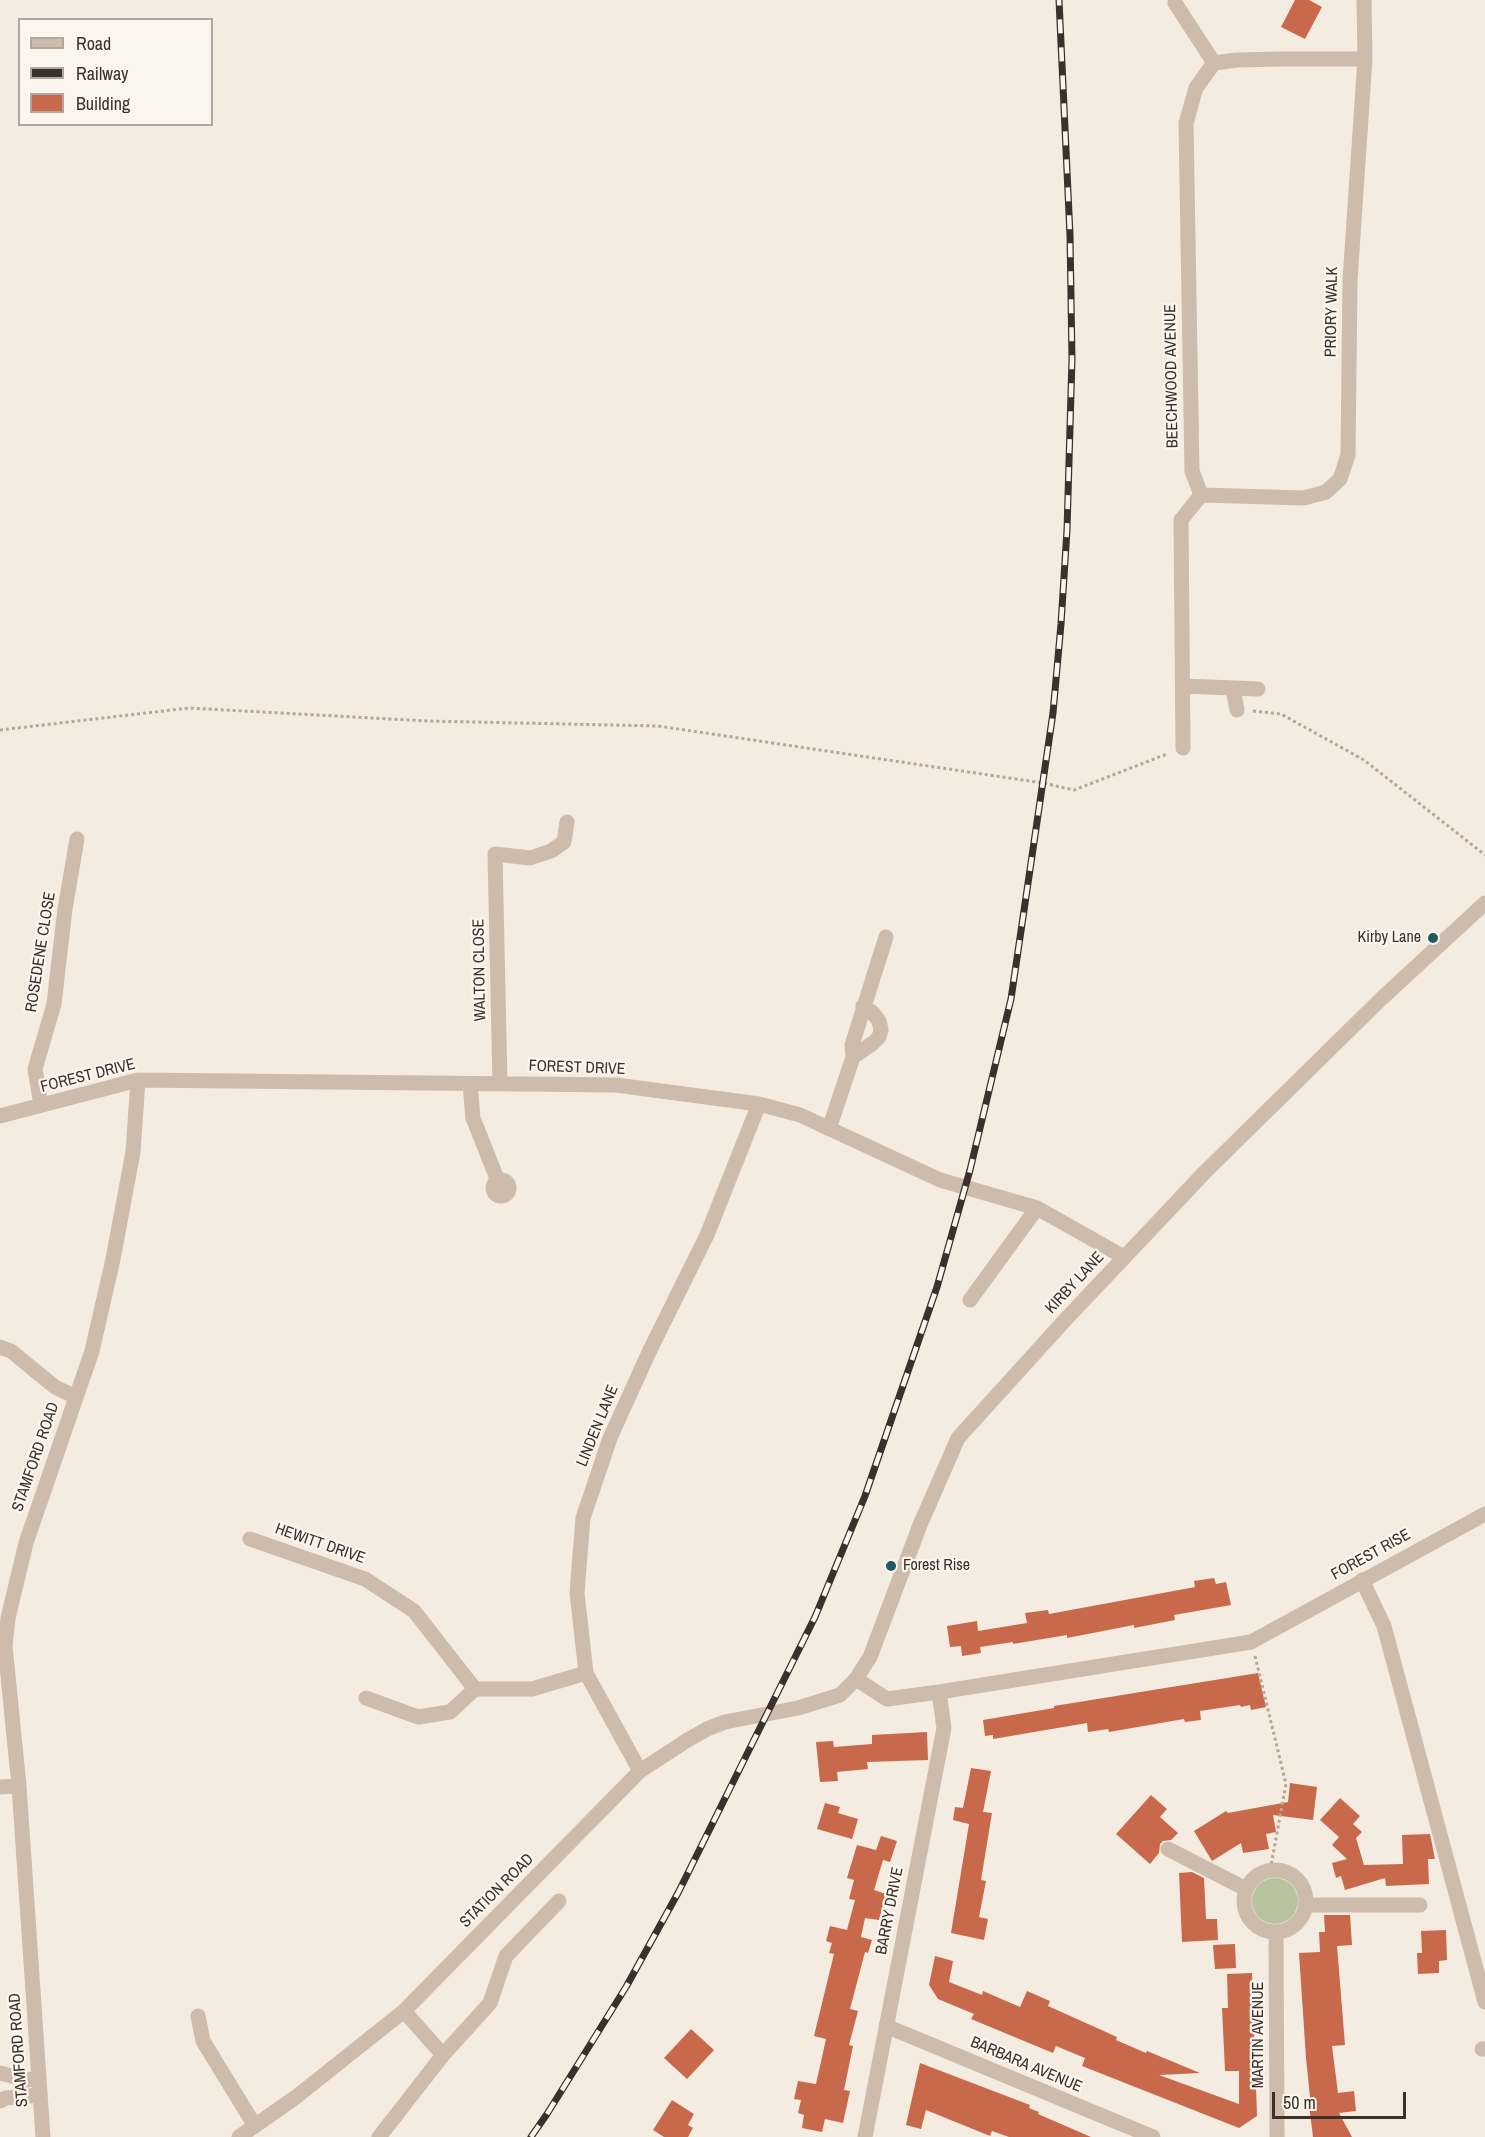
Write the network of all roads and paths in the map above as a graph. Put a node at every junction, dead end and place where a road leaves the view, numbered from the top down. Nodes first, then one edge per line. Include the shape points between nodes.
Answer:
1 (1364, 0) edge
2 (1175, 3) dead end
3 (1365, 60) junction
4 (1214, 63) junction
5 (1201, 495) junction
6 (1184, 686) junction
7 (1233, 689) junction
8 (1258, 689) dead end
9 (1237, 710) joint
10 (0, 730) edge
11 (1183, 748) joint
12 (567, 822) dead end
13 (77, 839) dead end
14 (1485, 855) edge
15 (1485, 903) edge
16 (886, 937) dead end
17 (863, 1006) junction
18 (853, 1057) junction
19 (138, 1080) junction
20 (470, 1084) junction
21 (500, 1084) junction
22 (759, 1104) junction
23 (41, 1105) junction
24 (0, 1116) edge
25 (829, 1129) junction
26 (498, 1180) dead end
27 (1037, 1208) junction
28 (1124, 1257) junction
29 (970, 1300) dead end
30 (0, 1347) edge
31 (76, 1397) junction
32 (1485, 1514) edge
33 (250, 1539) dead end
34 (1362, 1580) junction
35 (1251, 1642) junction
36 (586, 1673) junction
37 (856, 1679) junction
38 (475, 1689) junction
39 (939, 1692) junction
40 (366, 1698) dead end
41 (798, 1708) joint
42 (640, 1771) junction
43 (19, 1786) junction
44 (0, 1787) edge
45 (1168, 1849) dead end
46 (1270, 1871) junction
47 (1246, 1889) junction
48 (559, 1901) dead end
49 (1305, 1905) junction
50 (1420, 1905) dead end
51 (1276, 1932) junction
52 (1485, 2002) edge
53 (404, 2011) junction
54 (198, 2016) dead end
55 (886, 2026) junction
56 (443, 2055) junction
57 (0, 2073) edge
58 (39, 2078) junction
59 (40, 2094) junction
60 (0, 2102) edge
61 (255, 2126) junction
62 (43, 2137) edge
63 (240, 2137) edge
64 (379, 2137) edge
65 (865, 2137) edge
66 (1153, 2137) edge
67 (1277, 2137) edge

1 - 3 street, PRIORY WALK
2 - 4 street
3 - 4 street
3 - 5 street, PRIORY WALK via 1350,280 1348,455 1340,479 1326,492 1304,498
4 - 5 street, BEECHWOOD AVENUE via 1196,88 1186,123 1192,471
5 - 6 street via 1181,520
6 - 7 street
6 - 11 street
7 - 8 street
7 - 9 street
9 - 14 path via 1281,714 1364,760
10 - 11 path via 189,708 426,721 658,726 1074,790
12 - 21 street, WALTON CLOSE via 564,842 551,852 530,858 495,854
13 - 23 street, ROSEDENE CLOSE via 54,1004 35,1070
15 - 28 street, KIRBY LANE via 1380,1000
16 - 17 street
17 - 18 street via 852,1045
17 - 18 street via 879,1021 881,1030 873,1043
18 - 25 street
19 - 20 street, FOREST DRIVE
19 - 23 street, FOREST DRIVE
19 - 31 street, STAMFORD ROAD via 133,1152 113,1259 92,1351
20 - 21 street, FOREST DRIVE
20 - 26 street via 473,1118
21 - 22 street, FOREST DRIVE via 616,1085
22 - 25 street, FOREST DRIVE via 800,1115
22 - 36 street, LINDEN LANE via 707,1235 610,1438 583,1518 577,1593
23 - 24 street, FOREST DRIVE
25 - 27 street, FOREST DRIVE via 940,1180
27 - 28 street, FOREST DRIVE
27 - 29 street
28 - 37 street, KIRBY LANE via 958,1438 870,1657
30 - 31 street via 55,1387
31 - 43 street, STAMFORD ROAD via 26,1543 8,1618 5,1646
32 - 34 street, FOREST RISE
33 - 38 street, HEWITT DRIVE via 365,1579 414,1611
34 - 35 street, FOREST RISE
34 - 52 street via 1384,1626
35 - 39 street, FOREST RISE
35 - 46 path via 1286,1784
36 - 38 street via 532,1689
36 - 42 street, LINDEN LANE
37 - 39 street, FOREST RISE via 887,1699
37 - 41 street, KIRBY LANE via 840,1695
38 - 40 street via 450,1712 418,1717
39 - 55 street, BARRY DRIVE via 944,1728
41 - 42 street, STATION ROAD via 707,1729
42 - 53 street, STATION ROAD
43 - 44 street
43 - 58 street, STAMFORD ROAD
45 - 47 street
46 - 47 street via 1252,1880
46 - 49 street via 1290,1874 1303,1889
47 - 51 street via 1245,1910 1249,1919 1266,1931
48 - 56 street via 506,1956 490,2003
49 - 50 street
49 - 51 street via 1294,1925
51 - 67 street, MARTIN AVENUE
53 - 56 street
53 - 61 street, STATION ROAD
54 - 61 street via 203,2041
55 - 65 street, BARRY DRIVE
55 - 66 street, BARBARA AVENUE
56 - 64 street
57 - 58 street via 27,2080
58 - 59 street, STAMFORD ROAD
59 - 60 street
59 - 62 street, STAMFORD ROAD
61 - 63 street, STATION ROAD

